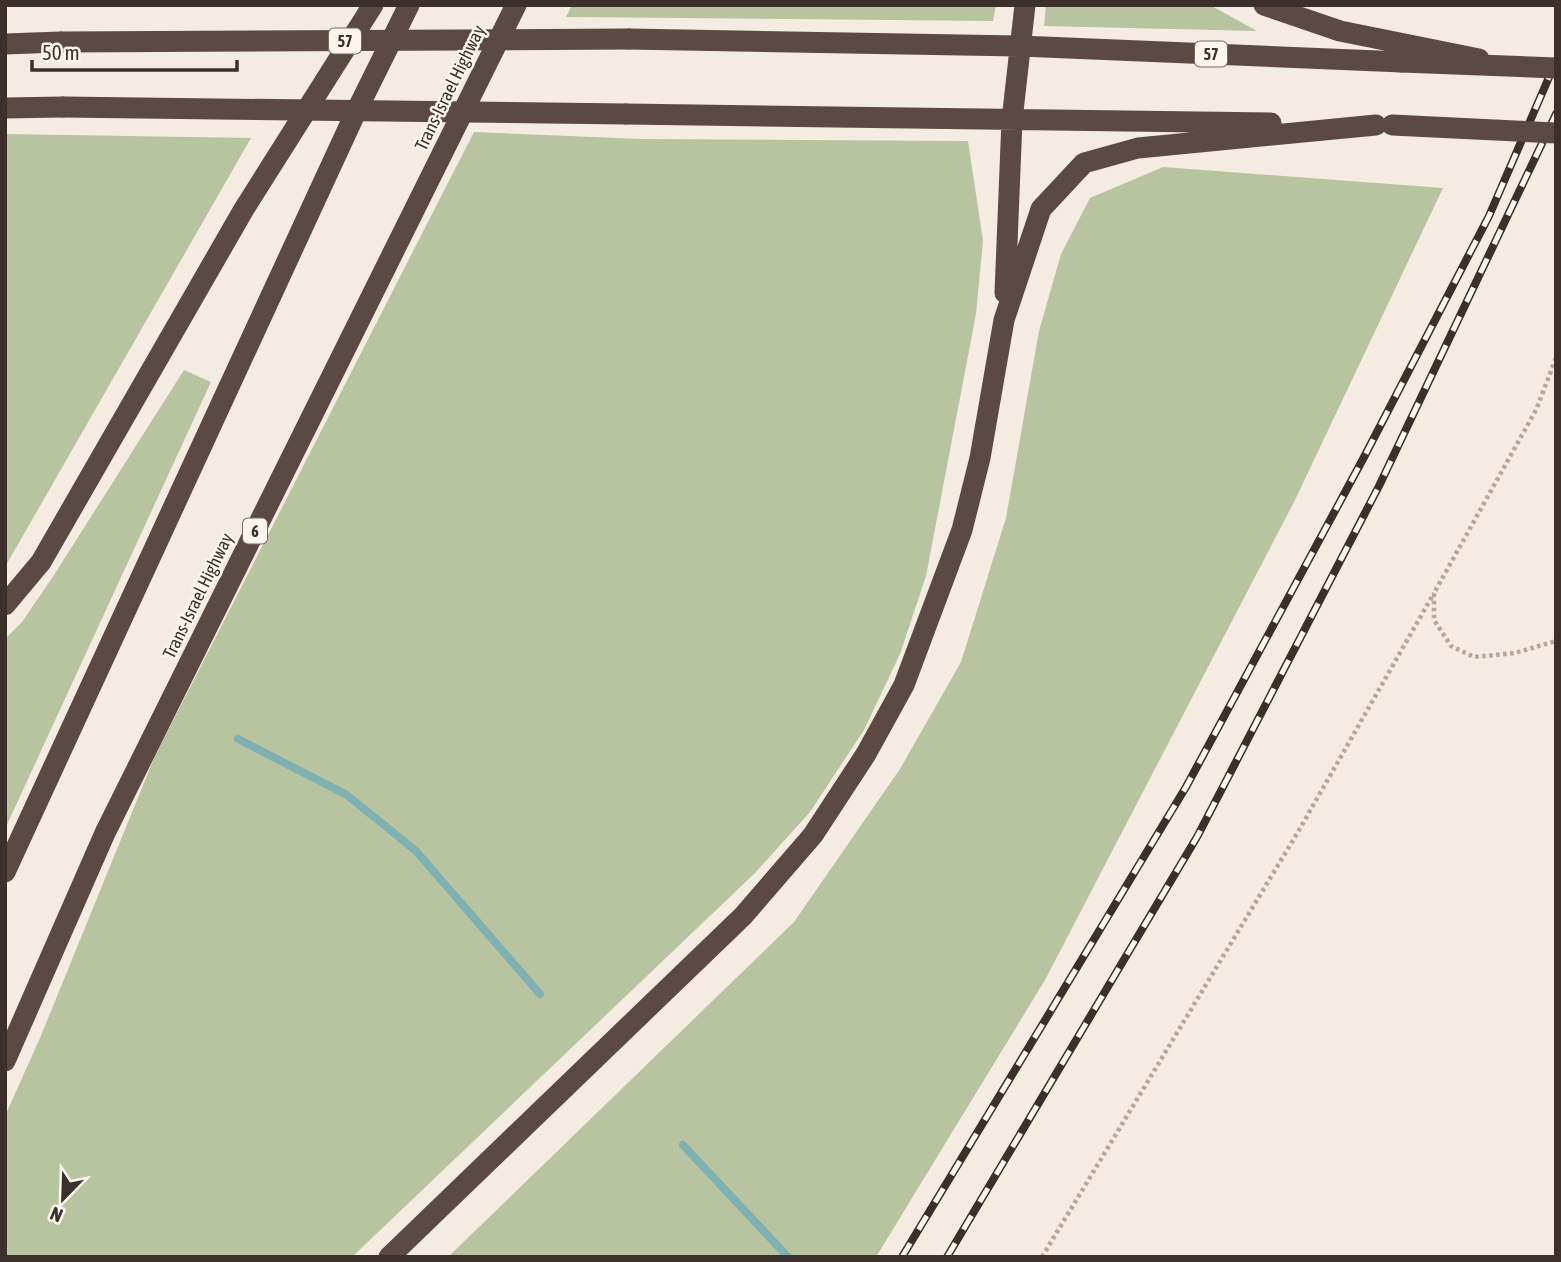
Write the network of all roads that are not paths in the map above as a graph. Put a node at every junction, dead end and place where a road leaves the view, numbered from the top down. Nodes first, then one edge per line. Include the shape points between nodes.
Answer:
1 (373, 5) edge
2 (410, 5) edge
3 (516, 5) edge
4 (1024, 5) edge
5 (1264, 5) edge
6 (5, 44) edge
7 (1020, 46) junction
8 (1404, 53) junction
9 (1556, 68) edge
10 (5, 108) edge
11 (1012, 120) junction
12 (1384, 125) junction
13 (1556, 133) edge
14 (1004, 320) junction
15 (5, 605) edge
16 (5, 872) edge
17 (5, 1061) edge
18 (388, 1257) edge

1 - 15 highway via 244,209 41,562
2 - 16 highway via 354,116
3 - 17 highway, Trans-Israel Highway / 6 via 105,834
4 - 7 highway
5 - 8 highway
6 - 7 highway, 57, bridge via 629,39
7 - 8 highway, 57
7 - 11 highway
8 - 9 highway, 57, bridge
10 - 11 highway, bridge
11 - 12 highway
11 - 14 highway
12 - 13 highway, bridge
12 - 14 highway via 1138,148 1084,163 1041,209
14 - 18 highway via 962,530 927,628 879,731 813,835 743,916

